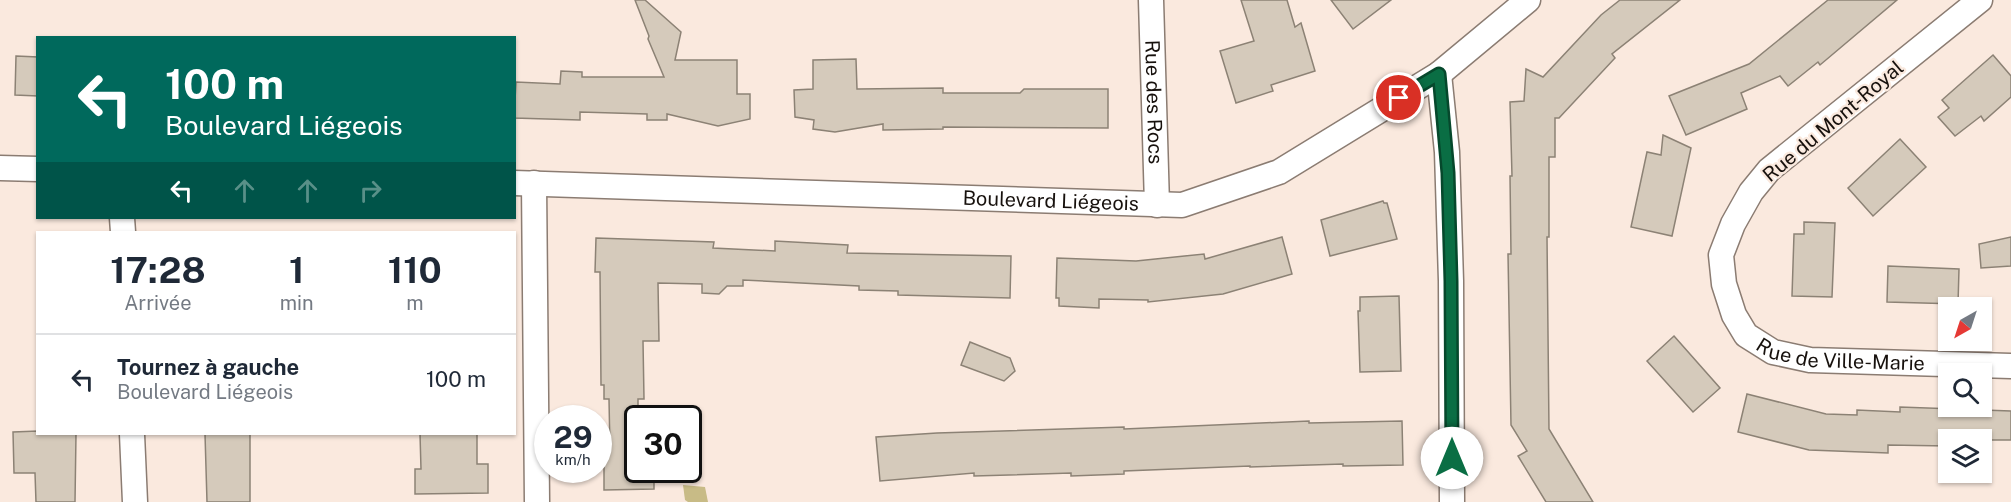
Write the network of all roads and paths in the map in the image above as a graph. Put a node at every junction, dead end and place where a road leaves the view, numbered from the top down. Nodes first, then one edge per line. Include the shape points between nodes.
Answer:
1 (1151, 0) edge
2 (1528, 0) edge
3 (1980, 0) edge
4 (1439, 74) junction
5 (0, 168) edge
6 (36, 169) edge
7 (524, 183) edge
8 (1157, 205) junction
9 (1746, 335) joint
10 (2011, 366) edge
11 (132, 435) edge
12 (135, 502) edge
13 (537, 502) edge
14 (1452, 502) edge

1 - 8 street, Rue des Rocs
2 - 4 street, Boulevard Liégeois
3 - 9 street, Rue du Mont-Royal via 1769,170 1751,192 1721,255 1724,284 1734,315
4 - 8 street, Boulevard Liégeois via 1280,172 1182,205
4 - 14 street via 1448,164
5 - 6 street
7 - 8 street, Boulevard Liégeois
7 - 13 street
9 - 10 street, Rue de Ville-Marie via 1773,352 1810,360
11 - 12 street

